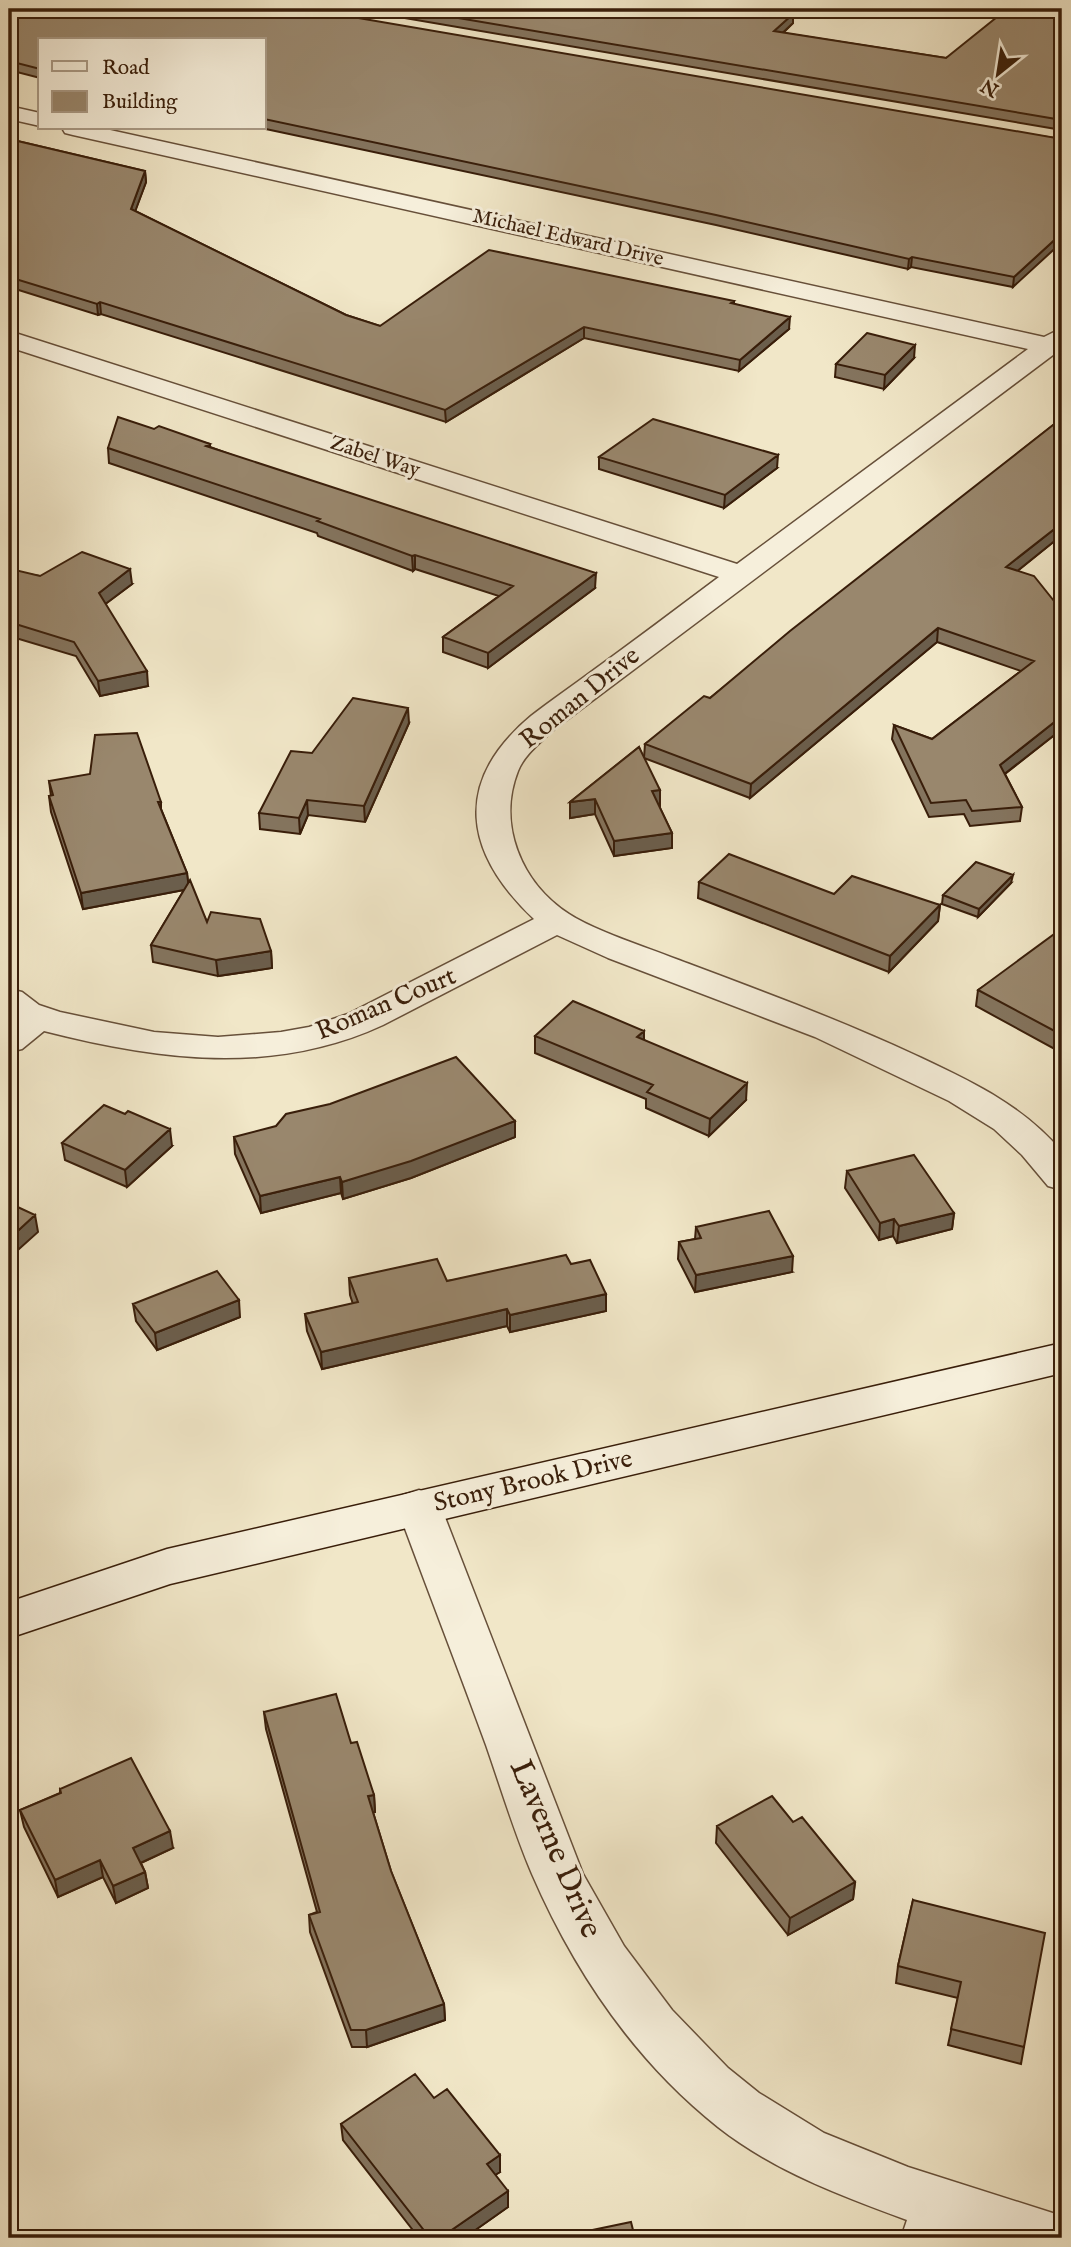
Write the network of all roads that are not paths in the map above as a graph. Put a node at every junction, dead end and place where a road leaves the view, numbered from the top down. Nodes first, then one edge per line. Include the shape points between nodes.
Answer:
1 (9, 112) edge
2 (38, 119) edge
3 (82, 130) edge
4 (9, 339) edge
5 (1058, 344) edge
6 (742, 575) junction
7 (556, 921) junction
8 (24, 1009) edge
9 (9, 1041) edge
10 (1062, 1177) edge
11 (1062, 1358) edge
12 (419, 1507) junction
13 (9, 1620) edge
14 (935, 2221) edge
15 (1049, 2238) edge

1 - 2 street
3 - 5 street, Michael Edward Drive
4 - 6 street, Zabel Way
5 - 6 street, Roman Drive
6 - 7 street, Roman Drive via 541,724 502,769 492,805 494,835 525,892
7 - 8 street, Roman Court via 375,1015 298,1041 242,1047 170,1045 110,1036
7 - 10 street, Roman Drive via 828,1029 962,1092 1008,1120
8 - 9 street, Roman Court
11 - 12 street, Stony Brook Drive
12 - 13 street, Stony Brook Drive via 167,1567
12 - 14 street, Laverne Drive via 566,1890 608,1967 652,2027 734,2106 773,2133
14 - 15 street, Laverne Drive

